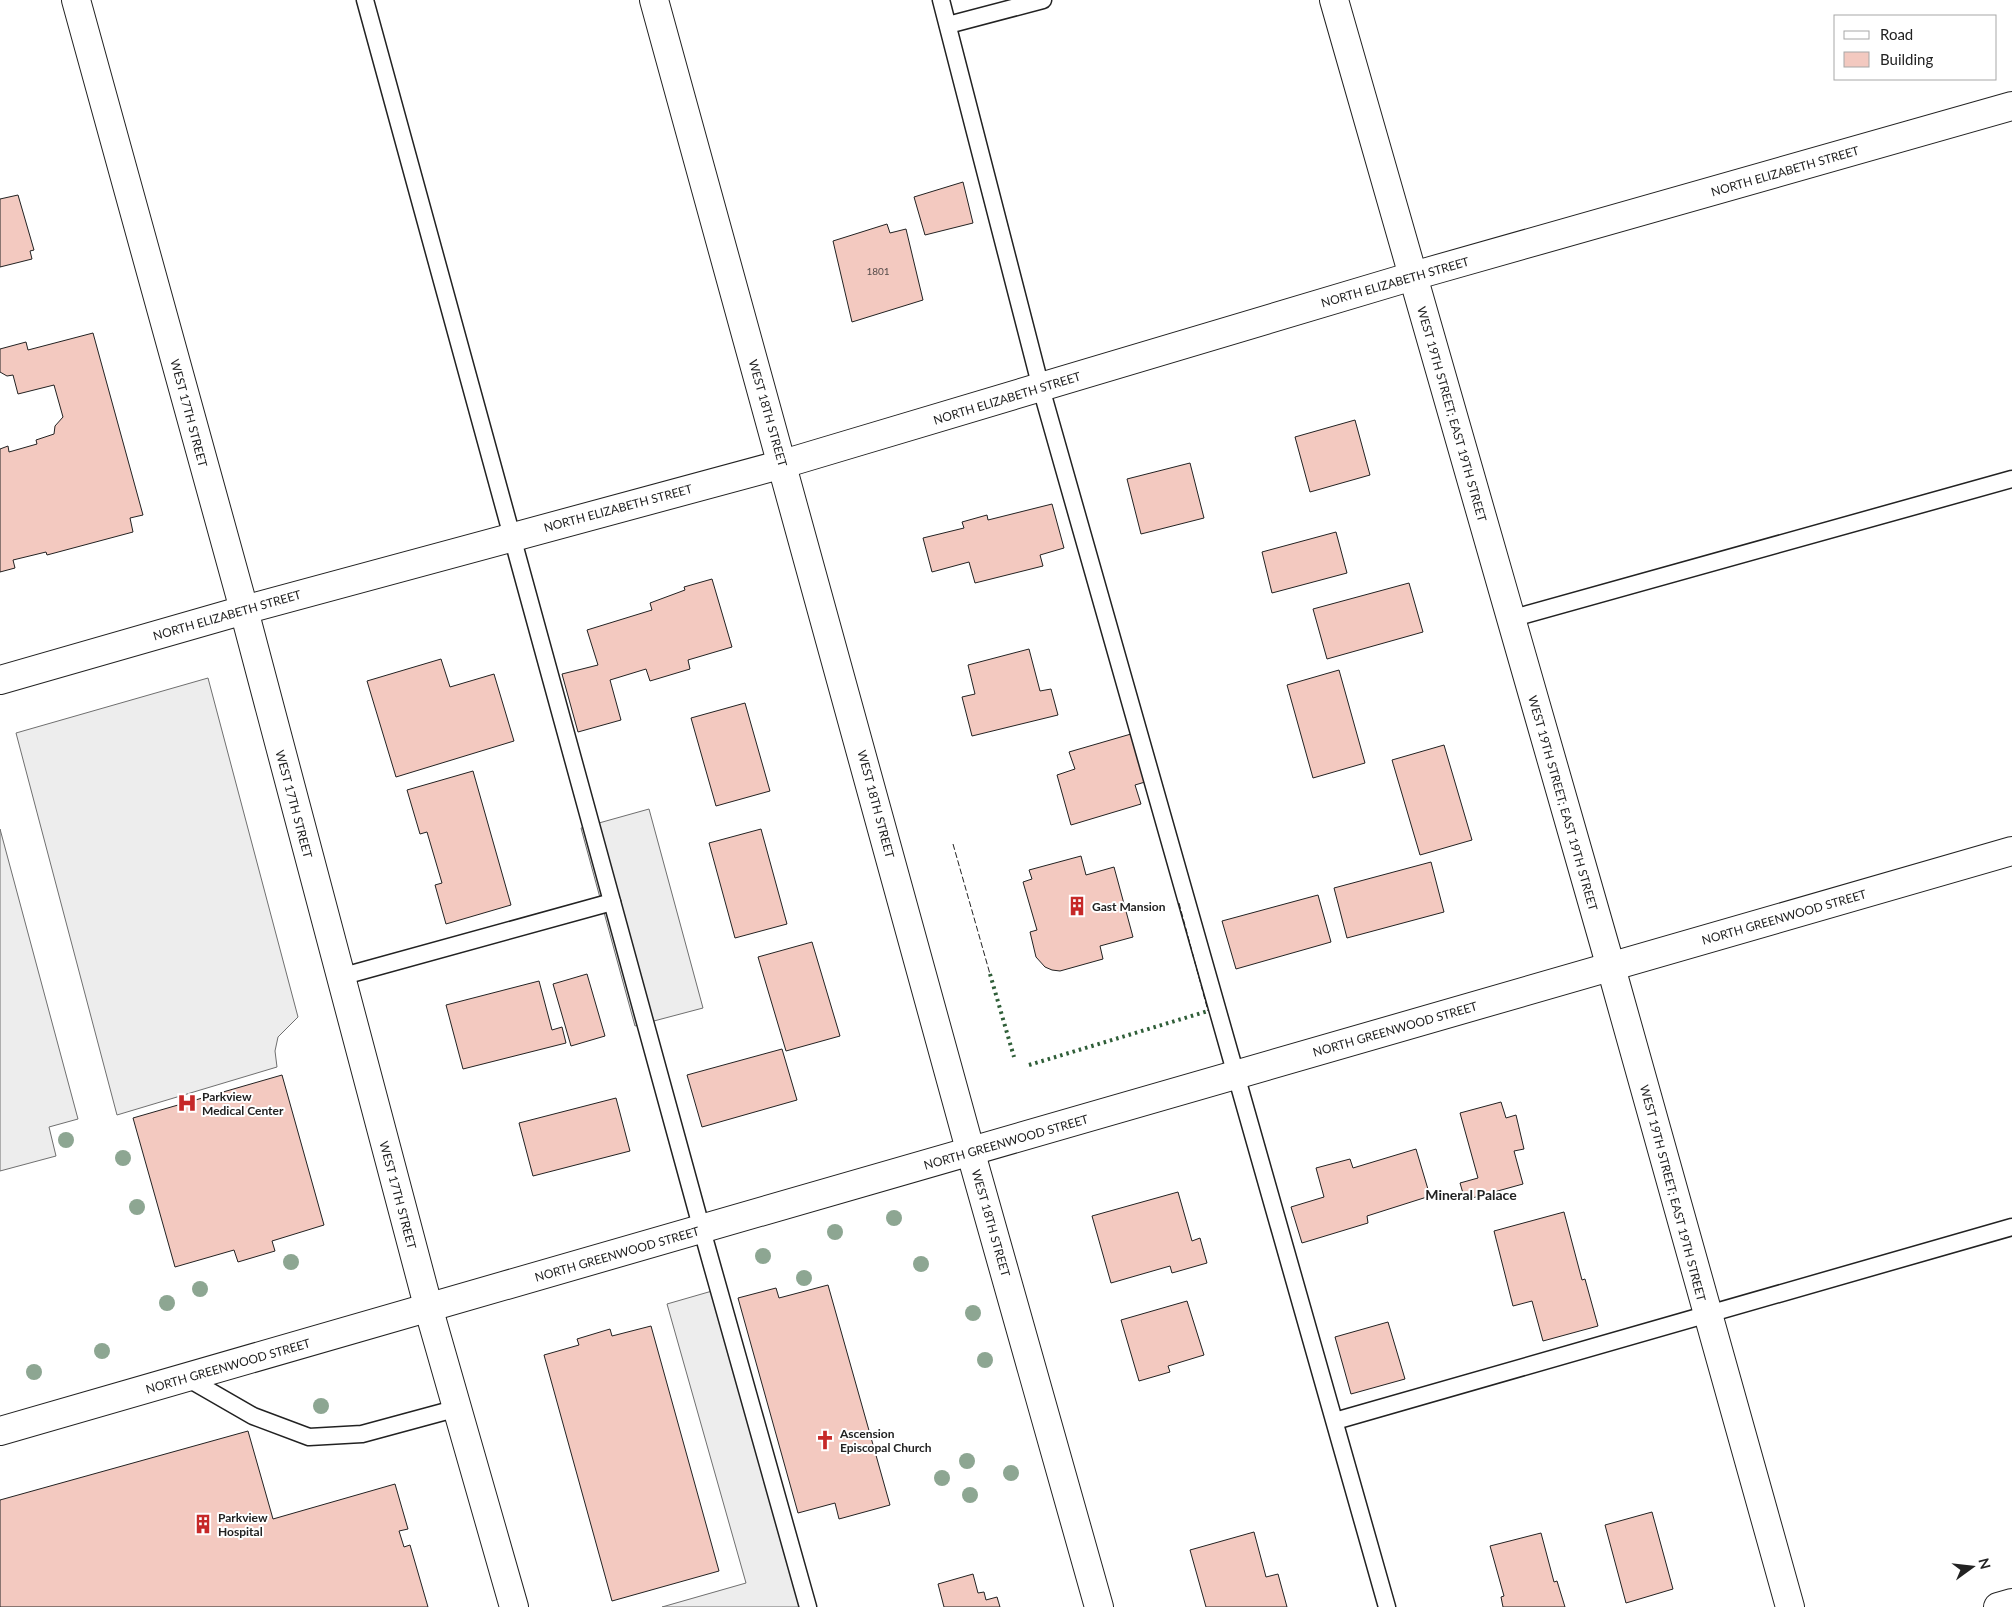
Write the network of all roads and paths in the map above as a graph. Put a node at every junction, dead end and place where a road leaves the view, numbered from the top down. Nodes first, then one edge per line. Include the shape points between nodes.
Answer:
1 (76, 0) edge
2 (365, 0) edge
3 (654, 0) edge
4 (941, 0) edge
5 (1044, 0) edge
6 (1334, 0) edge
7 (948, 25) junction
8 (2012, 106) edge
9 (1413, 276) junction
10 (1041, 388) junction
11 (782, 464) junction
12 (2012, 479) edge
13 (512, 537) junction
14 (244, 610) junction
15 (1510, 619) junction
16 (0, 680) edge
17 (2012, 850) edge
18 (612, 902) junction
19 (1610, 967) junction
20 (340, 977) junction
21 (1236, 1075) junction
22 (971, 1152) junction
23 (2012, 1227) edge
24 (702, 1230) junction
25 (429, 1308) junction
26 (1707, 1314) junction
27 (187, 1378) junction
28 (458, 1408) junction
29 (1335, 1421) junction
30 (0, 1431) edge
31 (2012, 1603) edge
32 (514, 1607) edge
33 (808, 1607) edge
34 (1099, 1607) edge
35 (1387, 1607) edge
36 (1790, 1607) edge
37 (1998, 1607) edge

1 - 14 street, WEST 17TH STREET
2 - 13 lane
3 - 11 street, WEST 18TH STREET
4 - 7 lane
5 - 7 lane
6 - 9 street, WEST 19TH STREET; EAST 19TH STREET
7 - 10 lane
8 - 9 street, NORTH ELIZABETH STREET
9 - 10 street, NORTH ELIZABETH STREET
9 - 15 street, WEST 19TH STREET; EAST 19TH STREET
10 - 11 street, NORTH ELIZABETH STREET
10 - 21 lane
11 - 13 street, NORTH ELIZABETH STREET
11 - 22 street, WEST 18TH STREET
12 - 15 lane
13 - 14 street, NORTH ELIZABETH STREET
13 - 18 lane
14 - 16 street, NORTH ELIZABETH STREET
14 - 20 street, WEST 17TH STREET
15 - 19 street, WEST 19TH STREET; EAST 19TH STREET
17 - 19 street, NORTH GREENWOOD STREET
18 - 20 lane
18 - 24 lane
19 - 21 street, NORTH GREENWOOD STREET
19 - 26 street, WEST 19TH STREET; EAST 19TH STREET
20 - 25 street, WEST 17TH STREET
21 - 22 street, NORTH GREENWOOD STREET
21 - 29 lane
22 - 24 street, NORTH GREENWOOD STREET
22 - 34 street, WEST 18TH STREET
23 - 26 lane
24 - 25 street, NORTH GREENWOOD STREET
24 - 33 lane
25 - 27 street, NORTH GREENWOOD STREET
25 - 28 street, WEST 17TH STREET
26 - 29 lane
26 - 36 street, WEST 19TH STREET; EAST 19TH STREET
27 - 28 lane via 253,1416 309,1437 362,1434
27 - 30 street, NORTH GREENWOOD STREET
28 - 32 street, WEST 17TH STREET
29 - 35 lane
31 - 37 street

